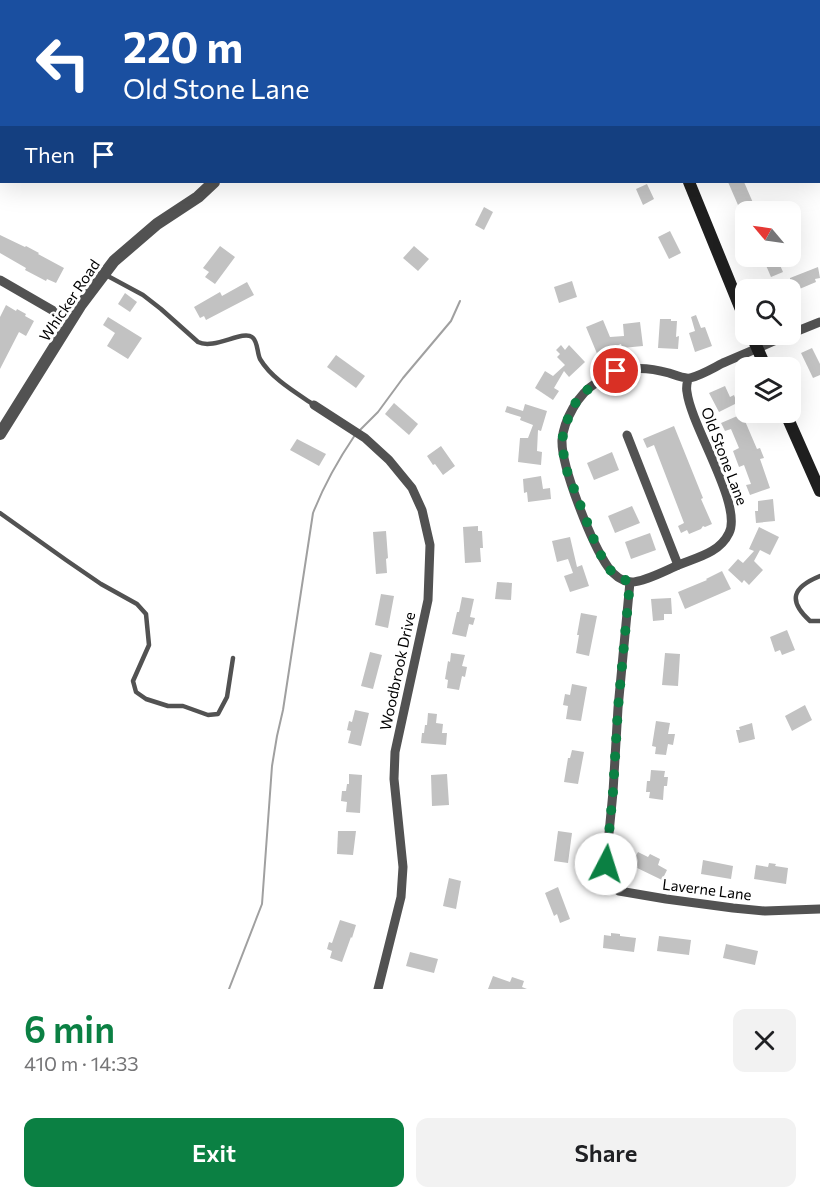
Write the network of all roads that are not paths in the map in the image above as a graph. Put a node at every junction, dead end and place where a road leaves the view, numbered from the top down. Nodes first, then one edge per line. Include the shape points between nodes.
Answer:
1 (213, 183) edge
2 (689, 183) edge
3 (104, 274) junction
4 (0, 282) edge
5 (735, 295) edge
6 (71, 321) junction
7 (820, 322) edge
8 (801, 330) edge
9 (756, 345) edge
10 (764, 345) edge
11 (757, 348) junction
12 (761, 357) edge
13 (688, 379) junction
14 (314, 405) joint
15 (790, 423) edge
16 (0, 434) edge
17 (627, 435) dead end
18 (820, 491) edge
19 (0, 513) edge
20 (678, 565) junction
21 (820, 576) edge
22 (630, 582) junction
23 (820, 621) edge
24 (233, 658) dead end
25 (820, 909) edge
26 (378, 989) edge

1 - 3 street, Whicker Road via 122,253
2 - 5 main road
3 - 6 street, Whicker Road
3 - 14 lane via 142,295 202,345 251,336 259,357 271,372
4 - 6 street
6 - 16 street, Whicker Road
7 - 8 street
9 - 11 main road
10 - 11 street
11 - 12 main road
11 - 13 street
13 - 20 street, Old Stone Lane via 686,391 693,415 733,519 720,546
13 - 22 street via 653,369 616,371 593,384 576,402 566,423 562,440 565,466 581,510 609,569
14 - 26 street, Woodbrook Drive via 365,438 412,488 430,545 428,600 395,752 403,867 401,897
15 - 18 main road
17 - 20 street
19 - 24 lane via 101,584 137,604 146,614 149,645 133,681 136,692 146,699 208,715 218,714 227,697
20 - 22 street, Old Stone Lane
21 - 23 lane via 799,587 796,596 803,615 810,621
22 - 25 street, Laverne Lane via 606,864 609,884 619,891 734,908

